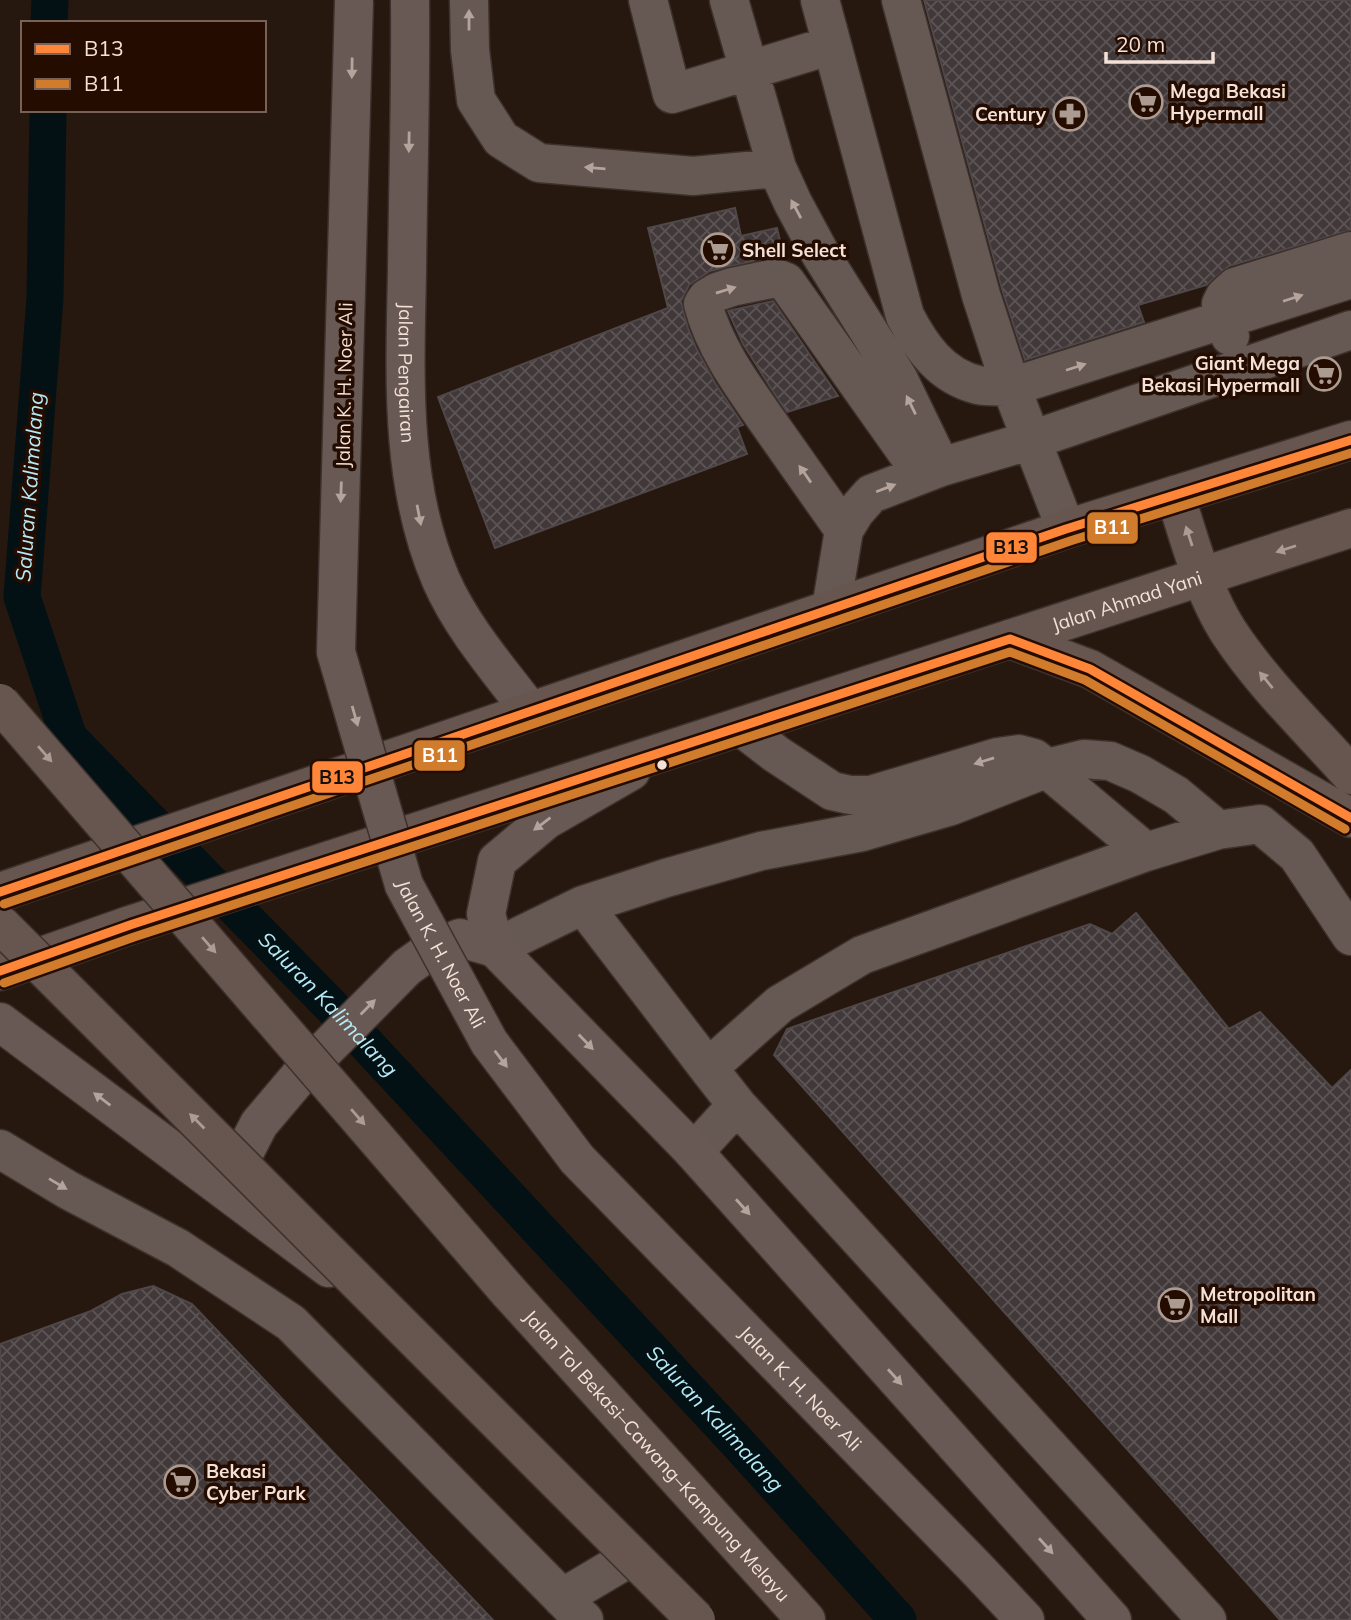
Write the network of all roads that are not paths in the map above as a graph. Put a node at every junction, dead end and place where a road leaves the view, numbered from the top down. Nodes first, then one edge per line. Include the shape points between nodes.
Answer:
1 (354, 0) edge
2 (410, 0) edge
3 (469, 0) edge
4 (648, 0) edge
5 (729, 0) edge
6 (820, 0) edge
7 (901, 0) edge
8 (832, 45) junction
9 (749, 72) junction
10 (777, 168) junction
11 (1351, 251) edge
12 (1351, 279) edge
13 (1225, 320) junction
14 (1351, 330) edge
15 (1239, 370) junction
16 (1011, 387) junction
17 (1032, 440) junction
18 (1351, 440) edge
19 (931, 470) junction
20 (1175, 495) junction
21 (1351, 528) edge
22 (1066, 529) junction
23 (844, 530) junction
24 (1202, 577) junction
25 (831, 609) junction
26 (1010, 639) junction
27 (0, 703) edge
28 (530, 711) junction
29 (741, 727) junction
30 (664, 751) junction
31 (1048, 768) junction
32 (1351, 775) edge
33 (1351, 818) edge
34 (1218, 830) junction
35 (1146, 852) junction
36 (0, 892) edge
37 (583, 905) junction
38 (0, 926) edge
39 (490, 931) junction
40 (1351, 936) edge
41 (12, 967) edge
42 (0, 1022) edge
43 (708, 1068) junction
44 (737, 1105) junction
45 (0, 1149) edge
46 (692, 1150) junction
47 (224, 1192) junction
48 (631, 1557) junction
49 (573, 1609) edge
50 (693, 1620) edge
51 (806, 1620) edge
52 (1025, 1620) edge
53 (1112, 1620) edge
54 (1206, 1620) edge

1 -> 52 main road, Jalan K. H. Noer Ali, bridge via 337,652 404,885 489,1042 577,1159
2 -> 28 main road, Jalan Pengairan via 406,388 411,471 420,524 442,582 472,633
10 -> 3 lane via 693,176 539,163 501,139 476,100
4 - 9 lane via 672,94
5 - 9 lane
6 - 8 lane
7 - 16 lane via 981,295
8 - 9 lane
8 - 16 lane via 905,316 922,348 949,372 978,385
9 - 10 lane
19 -> 10 lane via 898,378 821,255
11 - 13 lane via 1235,287 1221,304
13 -> 12 lane
13 - 15 lane
16 -> 13 lane
14 - 15 lane
15 - 17 lane
16 - 17 lane
17 - 19 lane
17 - 22 lane
18 - 20 highway
23 -> 19 lane via 871,494
23 -> 19 lane via 743,385 707,320 703,304 707,298 776,278 786,282
20 - 22 highway
24 -> 20 highway
21 -> 24 highway, Jalan Ahmad Yani
22 - 25 highway
23 - 25 lane
24 - 26 highway, Jalan Ahmad Yani
32 -> 24 highway via 1235,640
25 - 28 highway
26 - 29 highway, Jalan Ahmad Yani
26 - 33 highway via 1090,669
27 -> 51 highway, Jalan Tol Bekasi–Cawang–Kampung Melayu, bridge via 508,1291
28 - 36 highway
29 - 30 highway, Jalan Ahmad Yani
31 -> 29 lane via 1019,754 871,795 850,795 832,791
30 -> 39 main road, Jalan Ahmad Yani via 546,820 497,861
30 - 41 highway, Jalan Ahmad Yani
31 - 34 lane via 1084,759 1110,761 1176,795
31 - 35 lane
31 - 37 lane via 951,806 862,832 761,851
34 - 35 lane
34 - 40 lane via 1260,824 1297,855
35 - 43 lane via 862,955 780,1004
37 - 39 lane
37 - 43 lane
38 - 41 main road
50 -> 38 highway, bridge
39 -> 46 main road
47 -> 39 main road via 259,1124 303,1072 407,967 428,951
47 -> 42 main road
43 - 44 lane
44 - 46 lane
44 - 54 lane
45 -> 49 lane via 178,1248 291,1323
46 -> 53 main road
47 - 48 main road via 393,1315
48 - 49 lane
48 - 50 main road

